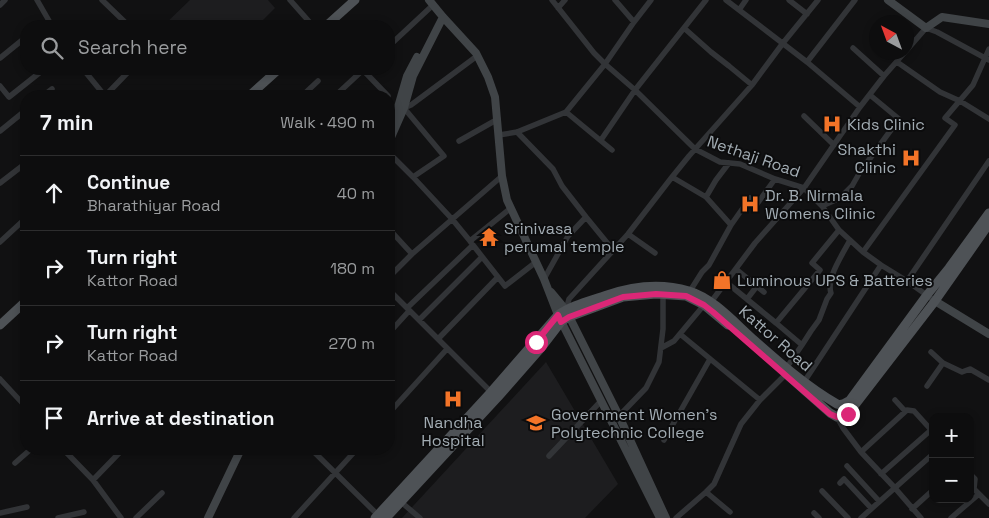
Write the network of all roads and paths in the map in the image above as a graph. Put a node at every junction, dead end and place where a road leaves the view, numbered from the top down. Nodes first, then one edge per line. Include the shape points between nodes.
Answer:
1 (5, 0) edge
2 (37, 0) edge
3 (102, 0) edge
4 (290, 0) edge
5 (350, 0) edge
6 (356, 0) edge
7 (552, 0) edge
8 (565, 0) edge
9 (615, 0) edge
10 (651, 0) edge
11 (706, 0) edge
12 (726, 0) edge
13 (746, 0) edge
14 (789, 0) edge
15 (818, 0) edge
16 (855, 0) edge
17 (888, 0) edge
18 (431, 2) edge
19 (0, 5) edge
20 (558, 8) junction
21 (739, 10) junction
22 (807, 14) junction
23 (442, 16) junction
24 (49, 20) edge
25 (123, 20) edge
26 (308, 20) edge
27 (327, 20) edge
28 (334, 20) edge
29 (634, 22) junction
30 (989, 24) edge
31 (684, 28) junction
32 (926, 28) junction
33 (395, 40) edge
34 (20, 42) edge
35 (914, 42) edge
36 (783, 43) junction
37 (853, 48) dead end
38 (989, 49) edge
39 (477, 56) junction
40 (0, 58) edge
41 (987, 59) edge
42 (807, 62) junction
43 (897, 62) joint
44 (605, 64) junction
45 (37, 75) edge
46 (88, 75) edge
47 (125, 75) edge
48 (269, 75) edge
49 (273, 75) edge
50 (357, 75) edge
51 (368, 75) edge
52 (884, 76) junction
53 (318, 81) dead end
54 (752, 85) junction
55 (0, 86) edge
56 (100, 90) edge
57 (111, 90) edge
58 (255, 90) edge
59 (256, 90) edge
60 (308, 90) edge
61 (341, 90) edge
62 (382, 90) edge
63 (635, 90) junction
64 (870, 95) junction
65 (960, 101) junction
66 (395, 103) edge
67 (860, 107) junction
68 (401, 108) junction
69 (566, 112) junction
70 (20, 115) edge
71 (804, 116) dead end
72 (395, 119) edge
73 (498, 119) junction
74 (989, 119) edge
75 (395, 125) edge
76 (0, 131) edge
77 (517, 132) junction
78 (499, 135) junction
79 (601, 140) junction
80 (460, 141) dead end
81 (834, 145) junction
82 (695, 149) junction
83 (612, 150) dead end
84 (395, 159) edge
85 (989, 161) edge
86 (729, 163) junction
87 (20, 167) edge
88 (502, 176) junction
89 (413, 177) junction
90 (672, 177) junction
91 (775, 179) junction
92 (0, 182) edge
93 (804, 188) junction
94 (706, 197) junction
95 (822, 206) junction
96 (511, 208) junction
97 (989, 213) edge
98 (586, 217) junction
99 (452, 219) junction
100 (20, 224) edge
101 (989, 224) edge
102 (731, 225) junction
103 (838, 230) junction
104 (628, 234) junction
105 (395, 236) edge
106 (850, 240) junction
107 (0, 242) edge
108 (471, 243) junction
109 (613, 250) junction
110 (655, 252) dead end
111 (863, 252) junction
112 (412, 254) junction
113 (482, 257) junction
114 (536, 262) junction
115 (881, 265) junction
116 (736, 269) junction
117 (395, 271) edge
118 (498, 277) junction
119 (544, 279) junction
120 (907, 281) junction
121 (726, 282) junction
122 (757, 286) junction
123 (663, 290) junction
124 (690, 291) junction
125 (764, 292) dead end
126 (927, 295) junction
127 (395, 296) edge
128 (746, 299) junction
129 (935, 301) junction
130 (708, 303) junction
131 (20, 306) edge
132 (20, 307) edge
133 (408, 309) junction
134 (563, 316) junction
135 (419, 320) junction
136 (0, 323) edge
137 (776, 323) junction
138 (395, 325) edge
139 (0, 329) edge
140 (680, 334) junction
141 (989, 334) edge
142 (438, 339) junction
143 (802, 345) junction
144 (447, 348) junction
145 (661, 348) junction
146 (931, 352) dead end
147 (710, 359) junction
148 (943, 363) junction
149 (786, 371) junction
150 (0, 380) edge
151 (989, 380) edge
152 (804, 382) junction
153 (928, 386) dead end
154 (491, 392) junction
155 (20, 400) edge
156 (760, 400) junction
157 (895, 400) dead end
158 (601, 401) junction
159 (395, 406) edge
160 (905, 411) junction
161 (620, 416) junction
162 (837, 417) junction
163 (611, 422) junction
164 (929, 428) edge
165 (929, 434) edge
166 (664, 440) dead end
167 (861, 452) junction
168 (24, 455) edge
169 (69, 455) edge
170 (117, 455) edge
171 (234, 455) edge
172 (238, 455) edge
173 (317, 455) edge
174 (352, 455) edge
175 (549, 456) dead end
176 (929, 457) edge
177 (15, 463) dead end
178 (848, 466) dead end
179 (335, 473) junction
180 (881, 474) junction
181 (974, 477) edge
182 (93, 480) junction
183 (840, 483) dead end
184 (894, 487) junction
185 (974, 489) edge
186 (974, 489) edge
187 (822, 491) dead end
188 (706, 492) junction
189 (162, 493) dead end
190 (929, 494) edge
191 (979, 494) junction
192 (879, 501) junction
193 (401, 502) junction
194 (989, 504) edge
195 (27, 507) dead end
196 (871, 508) junction
197 (912, 509) junction
198 (84, 512) dead end
199 (730, 512) dead end
200 (0, 513) edge
201 (814, 513) dead end
202 (380, 517) edge
203 (58, 518) edge
204 (121, 518) edge
205 (136, 518) edge
206 (204, 518) edge
207 (208, 518) edge
208 (294, 518) edge
209 (420, 518) edge
210 (660, 518) edge
211 (666, 518) edge
212 (676, 518) edge
213 (819, 518) edge
214 (848, 518) edge
215 (861, 518) edge
216 (921, 518) edge
217 (951, 518) edge

1 - 19 street
2 - 24 street
3 - 25 street
4 - 26 street
5 - 27 main road
6 - 28 main road
7 - 20 street, Nethaji Road
8 - 20 street
9 - 29 street
10 - 29 street
11 - 31 street
12 - 21 street
13 - 21 street
14 - 22 street
15 - 22 street
16 - 42 street
17 - 32 main road
18 - 23 main road
18 - 33 street
20 - 44 street, Nethaji Road
21 - 36 street
22 - 36 street
23 - 39 main road
23 - 68 main road via 407,76
29 - 44 street
30 - 32 main road via 942,17
31 - 54 street
31 - 63 street
32 - 35 street
32 - 41 street
34 - 40 street
36 - 42 street
36 - 54 street
37 - 52 street
38 - 41 street
39 - 68 street via 411,105
39 - 73 main road via 495,97
41 - 65 street
42 - 67 street
43 - 52 street
43 - 65 street via 940,92
44 - 63 street, Nethaji Road
44 - 69 street
45 - 55 street via 9,97
46 - 56 street
47 - 57 street
48 - 58 main road
49 - 59 main road
50 - 61 street
51 - 62 street
52 - 64 street
53 - 60 street
54 - 82 street
63 - 79 street
63 - 82 street, Nethaji Road
64 - 67 street
64 - 95 street via 900,119 852,186 840,198
65 - 74 street
65 - 111 street via 945,118 955,124
66 - 68 street
67 - 81 street
68 - 72 main road
68 - 75 main road
68 - 89 street via 444,156
69 - 77 street
69 - 79 street
70 - 76 street
71 - 81 street
73 - 78 main road
73 - 80 street
77 - 78 street
77 - 98 street via 553,169
78 - 88 main road
79 - 83 street
81 - 93 street
82 - 86 street, Nethaji Road via 720,162
82 - 90 street
84 - 89 street
85 - 120 street
86 - 91 street, Nethaji Road via 740,164
86 - 94 street
87 - 92 street
88 - 96 main road
88 - 99 street
89 - 99 street
90 - 94 street
90 - 104 street
91 - 93 street, Nethaji Road
91 - 102 street via 758,204 750,198
93 - 95 street, Nethaji Road
93 - 116 street
94 - 102 street
95 - 103 street, Nethaji Road
96 - 108 street
96 - 114 main road
97 - 126 main road
98 - 109 street
98 - 119 street via 568,236
99 - 108 street
99 - 112 street
100 - 107 street
101 - 129 main road
102 - 124 street
103 - 106 street, Nethaji Road
103 - 137 street via 812,263 820,270
104 - 109 street
104 - 110 street
105 - 112 street
106 - 111 street, Nethaji Road
106 - 143 street via 836,266 829,288 831,293 820,320
108 - 113 street
108 - 133 street
109 - 134 street via 569,299
111 - 115 street, Nethaji Road
112 - 117 street
113 - 118 street
113 - 135 street
114 - 118 street via 505,286
114 - 119 main road
115 - 120 street, Nethaji Road
115 - 152 street
116 - 121 street
116 - 122 street
118 - 142 street
119 - 134 main road
120 - 126 street, Nethaji Road
121 - 128 street
121 - 130 street
122 - 125 street
122 - 128 street
123 - 124 main road, Kattor Road
123 - 130 main road, Kattor Road
123 - 134 main road, Kattor Road via 623,297
123 - 145 street
124 - 130 main road, Kattor Road
126 - 129 street, Nethaji Road
126 - 152 main road, Kattor Road via 850,400 837,404
127 - 133 street
128 - 137 street
129 - 141 main road, Nethaji Road
129 - 162 main road via 854,408
130 - 140 street
130 - 149 main road, Kattor Road
131 - 136 main road
132 - 139 main road
133 - 135 street
133 - 138 street
134 - 154 main road
134 - 158 main road
134 - 161 main road
134 - 193 main road via 541,348
135 - 142 street
137 - 143 street
140 - 145 street
140 - 147 street
142 - 144 street
143 - 149 street
144 - 154 street
144 - 159 street
145 - 161 street via 659,362 646,388
146 - 148 street
147 - 156 street
147 - 166 street
148 - 151 street via 962,372 970,369
148 - 153 street
149 - 152 main road, Kattor Road
149 - 156 street
149 - 162 main road, Kattor Road via 820,406
150 - 155 street
154 - 202 main road
156 - 188 street via 740,424 714,484
157 - 160 street
158 - 163 main road
158 - 175 street
160 - 164 street via 914,412
160 - 167 street
161 - 163 street
161 - 211 main road
162 - 167 street
163 - 210 main road
165 - 180 street
167 - 180 street
168 - 177 street
169 - 182 street
170 - 182 street
171 - 206 main road
172 - 207 main road
173 - 179 street
174 - 179 street
176 - 184 street
178 - 192 street
179 - 202 street
179 - 208 street
180 - 184 street
181 - 186 street
182 - 204 street
183 - 196 street via 844,479
184 - 192 street
184 - 197 street
185 - 191 street
187 - 214 street
188 - 199 street
188 - 212 street
189 - 205 street
190 - 197 street
191 - 194 street
191 - 217 street
192 - 196 street
193 - 202 main road
193 - 209 street
195 - 200 street
196 - 215 street
197 - 216 street
198 - 203 street
201 - 213 street

